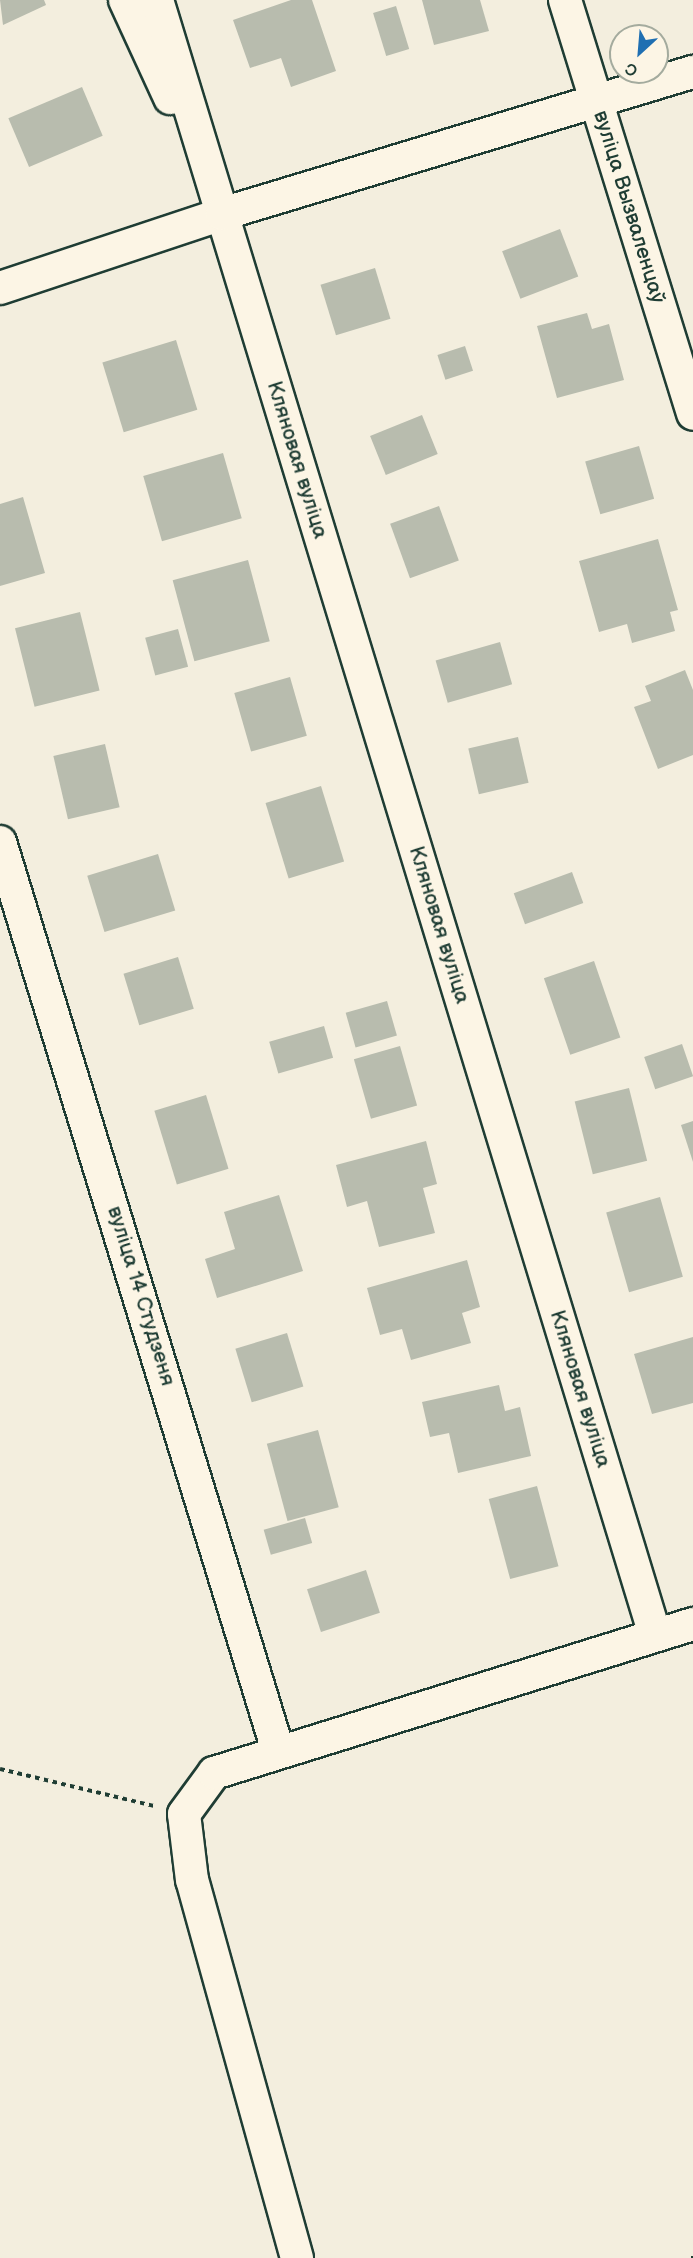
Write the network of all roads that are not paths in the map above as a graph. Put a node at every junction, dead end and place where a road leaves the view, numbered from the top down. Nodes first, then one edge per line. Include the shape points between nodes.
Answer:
1 (125, 0) edge
2 (157, 0) edge
3 (565, 0) edge
4 (693, 72) edge
5 (596, 103) junction
6 (222, 214) junction
7 (0, 288) edge
8 (693, 414) edge
9 (0, 842) edge
10 (693, 1624) edge
11 (655, 1635) junction
12 (278, 1751) junction
13 (297, 2258) edge

1 - 6 street, Кляновая вуліца
2 - 6 street, Кляновая вуліца
3 - 5 street, вуліца Вызваленцаў
4 - 5 street
5 - 6 street
5 - 8 street, вуліца Вызваленцаў
6 - 7 street
6 - 11 street, Кляновая вуліца
9 - 12 street, вуліца 14 Студзеня
10 - 11 street
11 - 12 street
12 - 13 street via 214,1773 184,1814 192,1880

